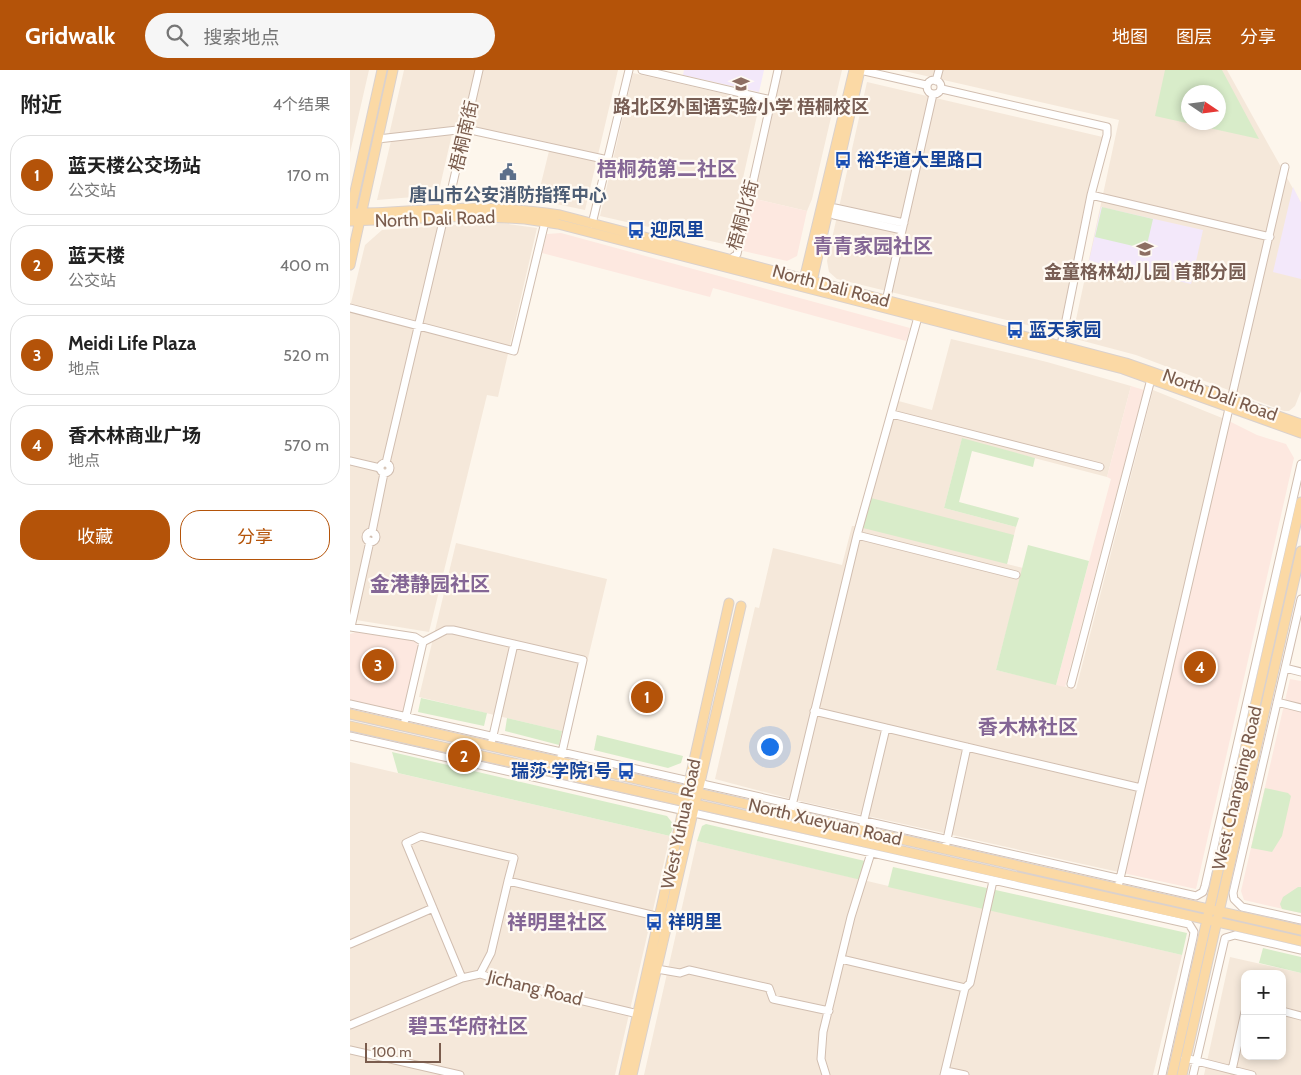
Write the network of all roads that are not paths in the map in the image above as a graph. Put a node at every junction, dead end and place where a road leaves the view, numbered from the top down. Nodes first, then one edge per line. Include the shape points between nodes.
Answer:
1 (382, 70) edge
2 (393, 70) edge
3 (477, 70) edge
4 (629, 70) edge
5 (642, 70) edge
6 (774, 70) edge
7 (778, 70) edge
8 (854, 70) edge
9 (860, 70) edge
10 (939, 70) edge
11 (678, 74) edge
12 (936, 81) junction
13 (926, 85) junction
14 (942, 89) junction
15 (932, 94) junction
16 (769, 99) junction
17 (464, 129) junction
18 (378, 139) junction
19 (608, 160) junction
20 (1284, 167) dead end
21 (1091, 195) junction
22 (828, 211) junction
23 (350, 213) edge
24 (445, 213) junction
25 (361, 217) junction
26 (350, 221) edge
27 (545, 222) junction
28 (592, 224) junction
29 (903, 226) junction
30 (1270, 237) junction
31 (731, 259) junction
32 (350, 266) edge
33 (807, 284) junction
34 (886, 301) junction
35 (350, 308) edge
36 (918, 317) junction
37 (418, 327) junction
38 (1060, 349) junction
39 (1152, 379) junction
40 (1231, 404) junction
41 (892, 414) junction
42 (1301, 424) edge
43 (1301, 433) edge
44 (350, 461) edge
45 (1301, 464) edge
46 (1100, 467) dead end
47 (384, 468) junction
48 (1301, 502) edge
49 (857, 535) junction
50 (1301, 551) edge
51 (1016, 575) dead end
52 (1301, 599) edge
53 (730, 603) dead end
54 (740, 606) dead end
55 (350, 627) edge
56 (423, 642) junction
57 (514, 644) junction
58 (1285, 668) junction
59 (1301, 672) edge
60 (1071, 684) dead end
61 (1277, 702) junction
62 (350, 704) edge
63 (1301, 708) edge
64 (814, 711) junction
65 (350, 714) edge
66 (405, 721) junction
67 (350, 726) edge
68 (886, 728) junction
69 (350, 736) edge
70 (492, 736) junction
71 (492, 746) junction
72 (967, 747) junction
73 (562, 751) junction
74 (489, 757) junction
75 (560, 761) junction
76 (487, 767) junction
77 (690, 781) junction
78 (701, 783) junction
79 (1141, 788) junction
80 (688, 791) junction
81 (698, 793) junction
82 (792, 804) junction
83 (685, 806) junction
84 (695, 808) junction
85 (790, 814) junction
86 (864, 821) junction
87 (861, 830) junction
88 (946, 844) junction
89 (871, 853) junction
90 (941, 864) junction
91 (508, 881) junction
92 (993, 881) junction
93 (1119, 884) junction
94 (433, 908) junction
95 (1210, 909) junction
96 (1220, 911) junction
97 (660, 917) junction
98 (1207, 920) junction
99 (1301, 920) edge
100 (1217, 922) junction
101 (1301, 930) edge
102 (1301, 941) edge
103 (350, 944) edge
104 (1301, 950) edge
105 (841, 959) junction
106 (653, 968) junction
107 (480, 974) junction
108 (462, 978) junction
109 (965, 988) junction
110 (829, 1012) junction
111 (1286, 1012) edge
112 (638, 1014) junction
113 (1244, 1015) edge
114 (1301, 1016) edge
115 (350, 1025) edge
116 (350, 1050) edge
117 (1186, 1058) junction
118 (1196, 1060) junction
119 (1232, 1070) junction
120 (945, 1073) edge
121 (460, 1075) edge
122 (624, 1075) edge
123 (632, 1075) edge
124 (826, 1075) edge
125 (964, 1075) edge
126 (1162, 1075) edge
127 (1172, 1075) edge
128 (1182, 1075) edge
129 (1193, 1075) edge
130 (1252, 1075) edge

1 - 23 main road
2 - 18 main road
3 - 17 street, 梧桐南街
4 - 19 street
5 - 11 street
6 - 16 street, 梧桐北街
7 - 16 street, 梧桐北街
8 - 33 main road
9 - 13 street
9 - 22 main road
10 - 12 street
11 - 16 street
12 - 13 street
12 - 14 street
13 - 15 street
14 - 15 street via 939,94
14 - 21 street via 1107,127
15 - 29 street
16 - 31 street, 梧桐北街
17 - 18 street
17 - 19 street
17 - 24 street, 梧桐南街
18 - 25 main road
19 - 28 street
20 - 30 street
21 - 30 street
21 - 38 street
22 - 29 street via 835,208
22 - 33 main road
23 - 25 main road, North Dali Road
24 - 25 main road, North Dali Road
24 - 27 main road, North Dali Road
24 - 28 main road, North Dali Road via 471,208 526,210
24 - 37 street, 梧桐南街
25 - 26 main road, North Dali Road
25 - 32 main road
27 - 33 main road, North Dali Road
27 - 37 street via 514,351
28 - 31 main road, North Dali Road
29 - 34 street
30 - 40 street
31 - 33 main road, North Dali Road
33 - 34 main road, North Dali Road
33 - 36 main road, North Dali Road
34 - 38 main road, North Dali Road
35 - 37 street
36 - 38 main road, North Dali Road
36 - 41 street
37 - 47 street, 梧桐南街
38 - 39 main road, North Dali Road
38 - 40 main road, North Dali Road via 1126,362
39 - 40 main road, North Dali Road
39 - 60 street
40 - 42 main road, North Dali Road
40 - 43 main road, North Dali Road
40 - 79 street
41 - 46 street
41 - 49 street
44 - 47 street
45 - 93 street, West Changning Road via 1203,892 1196,896
47 - 55 street, 梧桐南街 via 372,532 366,536 370,541
48 - 95 main road, West Changning Road
49 - 51 street
49 - 64 street
50 - 96 main road, West Changning Road
52 - 58 street, West Changning Road
53 - 77 main road, West Yuhua Road
54 - 78 main road, West Yuhua Road
55 - 56 street via 415,637
56 - 57 street via 446,630
56 - 66 street
57 - 70 street
57 - 73 street via 583,660
58 - 59 street
58 - 61 street, West Changning Road
61 - 63 street
61 - 99 street, West Changning Road via 1234,899 1242,906
62 - 66 street
64 - 68 street
64 - 82 street
65 - 66 main road, North Xueyuan Road
66 - 70 street
66 - 71 main road, North Xueyuan Road
67 - 74 main road, North Xueyuan Road
68 - 72 street
68 - 86 street
69 - 76 street
70 - 71 street
70 - 73 street
71 - 74 main road
71 - 75 main road, North Xueyuan Road
72 - 79 street
72 - 88 street
73 - 75 street
73 - 77 street
74 - 76 street
74 - 83 main road, North Xueyuan Road
75 - 80 main road, North Xueyuan Road
76 - 83 street
77 - 78 street
77 - 80 main road, West Yuhua Road
78 - 81 main road, West Yuhua Road
78 - 82 street
79 - 93 street
80 - 81 main road, North Xueyuan Road
80 - 83 main road, West Yuhua Road
81 - 84 main road, West Yuhua Road
81 - 85 main road, North Xueyuan Road
82 - 85 street
82 - 86 street
83 - 84 main road, North Xueyuan Road
83 - 97 main road, West Yuhua Road
84 - 89 street
84 - 90 main road, North Xueyuan Road
84 - 106 main road, West Yuhua Road
85 - 87 main road, North Xueyuan Road
86 - 87 street
86 - 88 street
87 - 88 main road, North Xueyuan Road
88 - 90 main road
88 - 93 main road, North Xueyuan Road
89 - 90 street
89 - 105 street
90 - 92 street
90 - 98 main road, North Xueyuan Road
91 - 94 street via 514,858 419,837 406,843
91 - 97 street
91 - 107 street via 491,953
92 - 109 street via 970,983
92 - 126 street via 1189,924 1194,932
93 - 95 main road, North Xueyuan Road
94 - 103 street
94 - 108 street
95 - 96 main road, North Xueyuan Road
95 - 98 main road, West Changning Road
96 - 100 main road, West Changning Road
96 - 101 main road, North Xueyuan Road
97 - 106 main road, West Yuhua Road
98 - 100 main road, North Xueyuan Road
98 - 127 main road, West Changning Road
100 - 102 main road, North Xueyuan Road
100 - 117 main road, West Changning Road
104 - 118 street via 1235,935 1225,938
105 - 109 street
105 - 110 street
106 - 110 street via 680,974 689,970 769,988 773,999
106 - 112 main road, West Yuhua Road
106 - 123 main road, West Yuhua Road
107 - 108 street, Jichang Road
107 - 112 street, Jichang Road
108 - 115 street, Jichang Road
109 - 120 street
110 - 124 street via 821,1046
111 - 114 street
112 - 122 main road, West Yuhua Road
113 - 119 street
116 - 121 street
117 - 118 street
117 - 128 main road, West Changning Road
118 - 119 street
118 - 129 street
119 - 130 street
120 - 125 street

